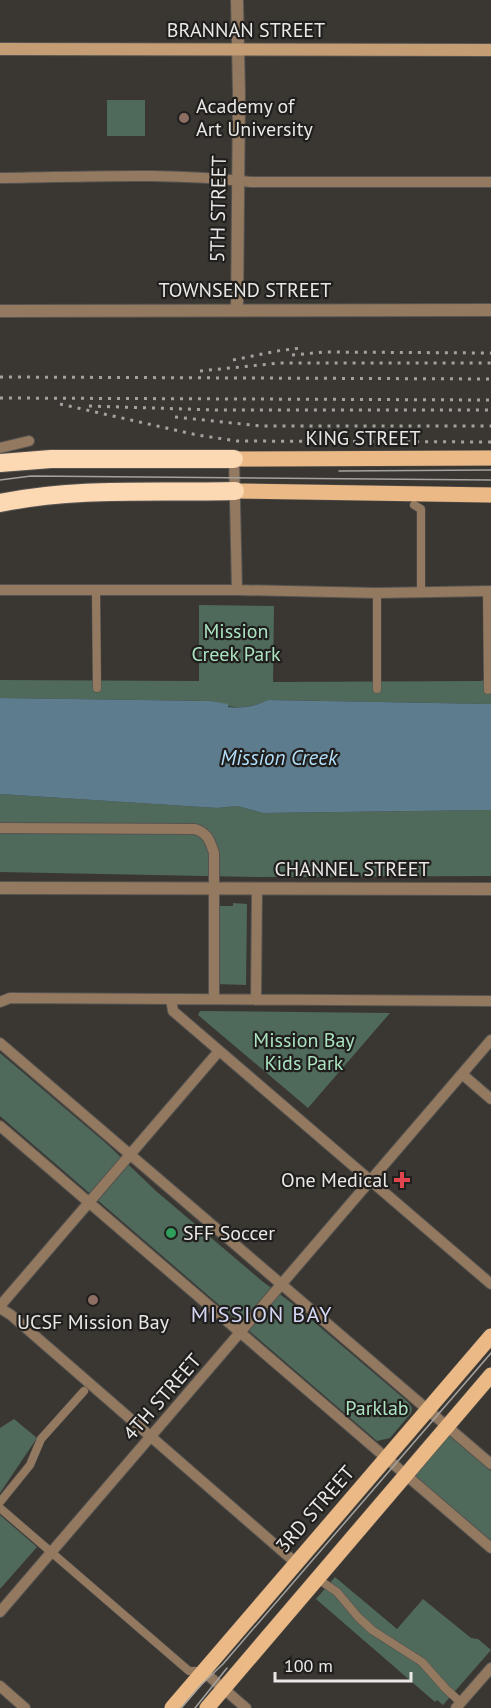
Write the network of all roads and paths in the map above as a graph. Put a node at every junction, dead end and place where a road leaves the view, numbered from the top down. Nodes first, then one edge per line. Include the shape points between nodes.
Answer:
1 (237, 0) edge
2 (0, 49) edge
3 (237, 49) junction
4 (491, 50) edge
5 (0, 178) edge
6 (238, 180) junction
7 (491, 182) edge
8 (0, 310) edge
9 (237, 310) junction
10 (491, 310) edge
11 (29, 441) dead end
12 (0, 448) edge
13 (491, 458) edge
14 (234, 459) junction
15 (0, 463) edge
16 (235, 491) junction
17 (491, 495) edge
18 (0, 503) edge
19 (414, 505) dead end
20 (0, 590) edge
21 (96, 590) junction
22 (237, 590) junction
23 (421, 591) junction
24 (489, 591) edge
25 (377, 593) junction
26 (97, 688) dead end
27 (376, 690) dead end
28 (488, 690) dead end
29 (0, 828) edge
30 (0, 888) edge
31 (214, 888) junction
32 (257, 888) junction
33 (491, 889) edge
34 (171, 999) junction
35 (214, 999) junction
36 (256, 1000) junction
37 (491, 1001) edge
38 (0, 1002) edge
39 (491, 1040) edge
40 (0, 1042) edge
41 (219, 1051) junction
42 (462, 1074) junction
43 (491, 1099) edge
44 (0, 1126) edge
45 (130, 1154) junction
46 (370, 1181) junction
47 (89, 1202) junction
48 (491, 1284) edge
49 (281, 1285) junction
50 (0, 1307) edge
51 (240, 1333) junction
52 (491, 1336) edge
53 (491, 1375) edge
54 (84, 1391) dead end
55 (428, 1410) junction
56 (447, 1427) junction
57 (151, 1437) junction
58 (386, 1458) junction
59 (491, 1464) edge
60 (406, 1475) junction
61 (0, 1502) edge
62 (0, 1508) edge
63 (491, 1548) edge
64 (51, 1552) junction
65 (296, 1563) junction
66 (318, 1579) junction
67 (0, 1612) edge
68 (491, 1668) edge
69 (203, 1671) junction
70 (0, 1686) edge
71 (223, 1689) junction
72 (461, 1705) edge
73 (25, 1708) edge
74 (172, 1708) edge
75 (207, 1708) edge
76 (246, 1708) edge

1 - 3 street, 5TH STREET
2 - 3 main road, BRANNAN STREET
3 - 4 main road, BRANNAN STREET
3 - 6 street, 5TH STREET
5 - 6 street
6 - 7 street
6 - 9 street, 5TH STREET
8 - 9 street, TOWNSEND STREET
9 - 10 street, TOWNSEND STREET
11 - 12 street
13 - 14 main road, KING STREET
14 - 15 highway
14 - 16 street
16 - 17 main road
16 - 18 highway via 56,494
16 - 22 street
19 - 23 street via 421,509
20 - 21 street
21 - 22 street
21 - 26 street
22 - 25 street
23 - 24 street
23 - 25 street
24 - 28 street
25 - 27 street
29 - 31 street via 204,832 214,853
30 - 31 street, CHANNEL STREET
31 - 32 street, CHANNEL STREET
31 - 35 street
32 - 33 street, CHANNEL STREET
32 - 36 street
34 - 35 street
34 - 38 street via 10,998
34 - 41 street via 173,1011
35 - 36 street
36 - 37 street
39 - 42 street, 4TH STREET
40 - 45 street
41 - 45 street
41 - 46 street
42 - 43 street
42 - 46 street, 4TH STREET
44 - 47 street
45 - 47 street
45 - 49 street
46 - 48 street
46 - 49 street, 4TH STREET
47 - 50 street
47 - 51 street
49 - 51 street, 4TH STREET
49 - 55 street
50 - 57 street
51 - 57 street, 4TH STREET
51 - 58 street
52 - 55 main road, 3RD STREET
53 - 56 main road
54 - 61 street via 41,1439 30,1465
55 - 56 street
55 - 58 main road, 3RD STREET
56 - 59 street
56 - 60 main road
57 - 64 street, 4TH STREET
57 - 65 street
58 - 60 street
58 - 65 main road, 3RD STREET
60 - 63 street
60 - 66 main road
62 - 64 street
64 - 67 street, 4TH STREET
64 - 69 street via 189,1671
65 - 69 main road, 3RD STREET
66 - 71 main road
66 - 72 street via 337,1592 372,1630 422,1662
68 - 72 street
69 - 71 street
69 - 74 main road, 3RD STREET
70 - 73 street
71 - 75 main road
71 - 76 street

